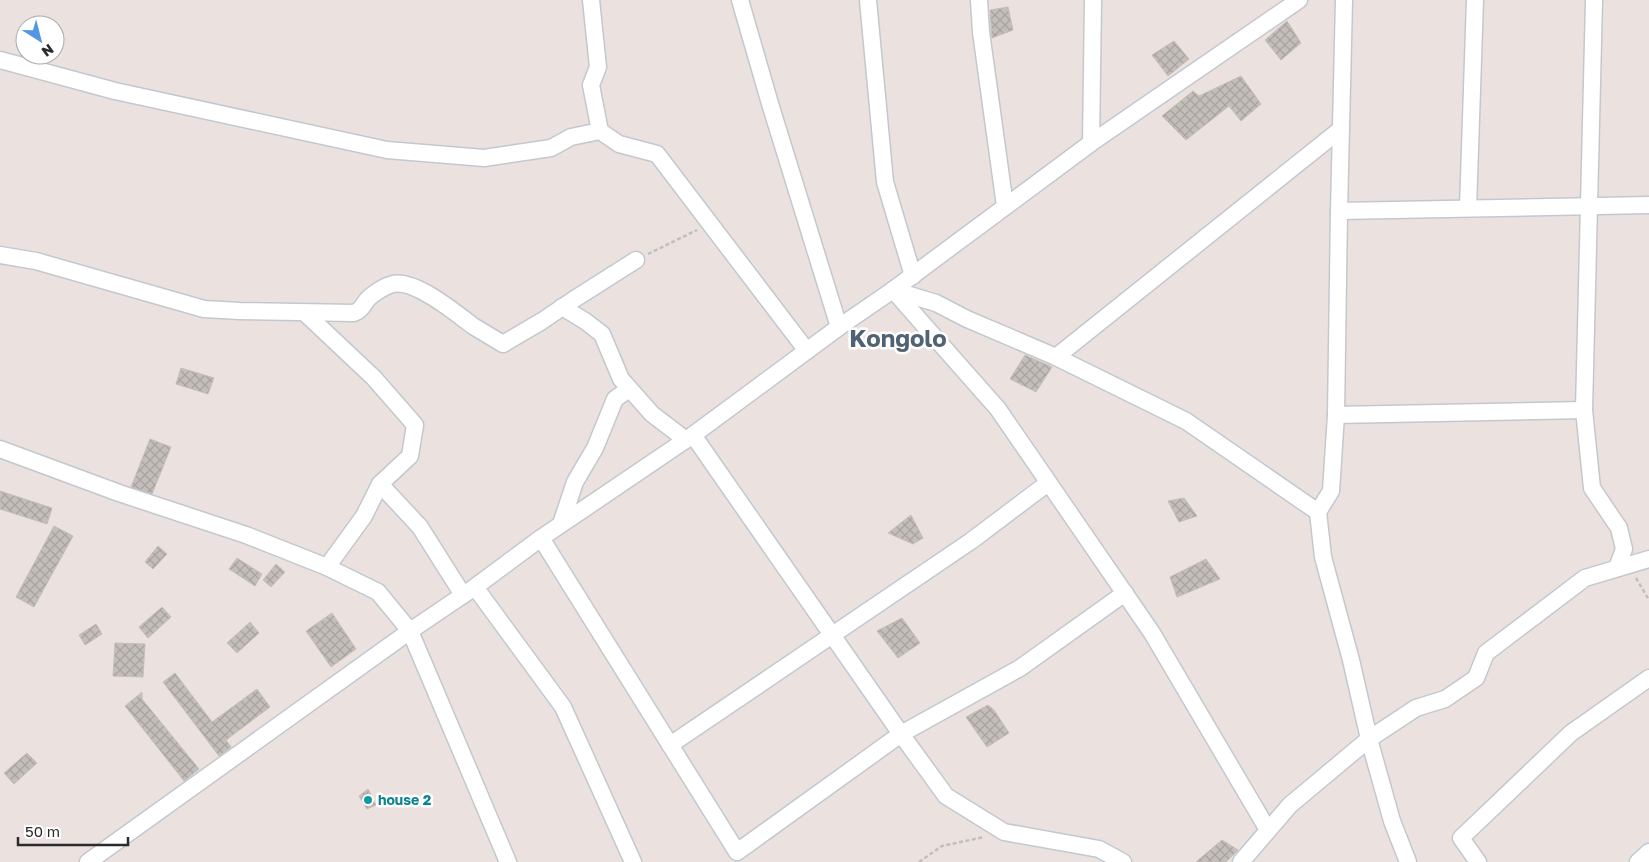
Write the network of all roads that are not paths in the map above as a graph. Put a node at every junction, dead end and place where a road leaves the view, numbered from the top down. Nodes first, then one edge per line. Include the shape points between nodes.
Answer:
1 (592, 0) edge
2 (740, 0) edge
3 (868, 0) edge
4 (978, 0) edge
5 (1093, 0) edge
6 (1299, 0) edge
7 (1344, 0) edge
8 (1475, 0) edge
9 (1594, 0) edge
10 (0, 60) edge
11 (1341, 129) junction
12 (600, 131) junction
13 (1091, 143) junction
14 (1649, 205) edge
15 (1005, 206) junction
16 (1590, 207) junction
17 (1468, 208) junction
18 (1339, 211) junction
19 (0, 255) edge
20 (636, 260) road end
21 (913, 276) junction
22 (893, 290) junction
23 (562, 308) junction
24 (305, 313) junction
25 (839, 327) junction
26 (806, 351) junction
27 (1056, 357) junction
28 (629, 389) junction
29 (1584, 410) junction
30 (1336, 415) junction
31 (689, 437) junction
32 (0, 449) edge
33 (1048, 482) junction
34 (380, 484) junction
35 (1318, 512) junction
36 (561, 524) junction
37 (541, 538) junction
38 (1649, 559) edge
39 (327, 567) junction
40 (1622, 567) junction
41 (469, 591) junction
42 (1125, 594) junction
43 (410, 631) junction
44 (832, 635) junction
45 (1649, 678) edge
46 (901, 734) junction
47 (1369, 739) junction
48 (670, 744) junction
49 (1268, 830) junction
50 (1649, 852) edge
51 (95, 860) edge
52 (508, 862) edge
53 (633, 862) edge
54 (1123, 862) edge
55 (1241, 862) edge
56 (1408, 862) edge
57 (1478, 862) edge
58 (1638, 862) edge

1 - 12 street via 598,67 591,85
2 - 25 street
3 - 21 street via 885,182
4 - 15 street
5 - 13 street
6 - 13 street
7 - 11 street
8 - 17 street
9 - 16 street
10 - 12 street via 106,89 386,150 484,158 551,148 571,137
11 - 18 street
11 - 27 street
12 - 26 street via 619,144 657,154
13 - 15 street
14 - 16 street
15 - 21 street
16 - 17 street
16 - 29 street
17 - 18 street
18 - 30 street
19 - 24 street via 36,261 204,309
20 - 23 street
21 - 22 street
22 - 25 street
22 - 27 street via 936,303
22 - 33 street via 998,409
23 - 24 street via 503,344 433,296 410,286 393,284 381,289 354,313
23 - 28 street via 602,334 621,379
24 - 34 street via 374,378 415,425 410,456
25 - 26 street
26 - 31 street
27 - 35 street via 1186,421
28 - 31 street via 652,414
28 - 36 street via 615,399 595,448 576,482
29 - 30 street
29 - 40 street via 1592,488 1619,528 1624,549
30 - 35 street via 1331,491
31 - 36 street
31 - 44 street
32 - 39 street via 118,493 246,535
33 - 42 street
33 - 44 street via 971,541
34 - 39 street via 364,516
34 - 41 street via 420,527
35 - 47 street via 1323,557
36 - 37 street
37 - 41 street
37 - 48 street
38 - 40 street
39 - 43 street via 378,592
40 - 47 street via 1585,578 1486,653 1476,678 1445,699 1416,708
41 - 43 street
41 - 53 street via 564,707
42 - 46 street via 1020,668
42 - 49 street via 1152,633
43 - 51 street
43 - 52 street
44 - 46 street
44 - 48 street
45 - 57 street via 1571,733 1461,838
46 - 48 street via 737,852
46 - 54 street via 946,796 1004,832 1099,848
47 - 49 street via 1290,804
47 - 56 street via 1392,821
49 - 55 street
50 - 58 street

